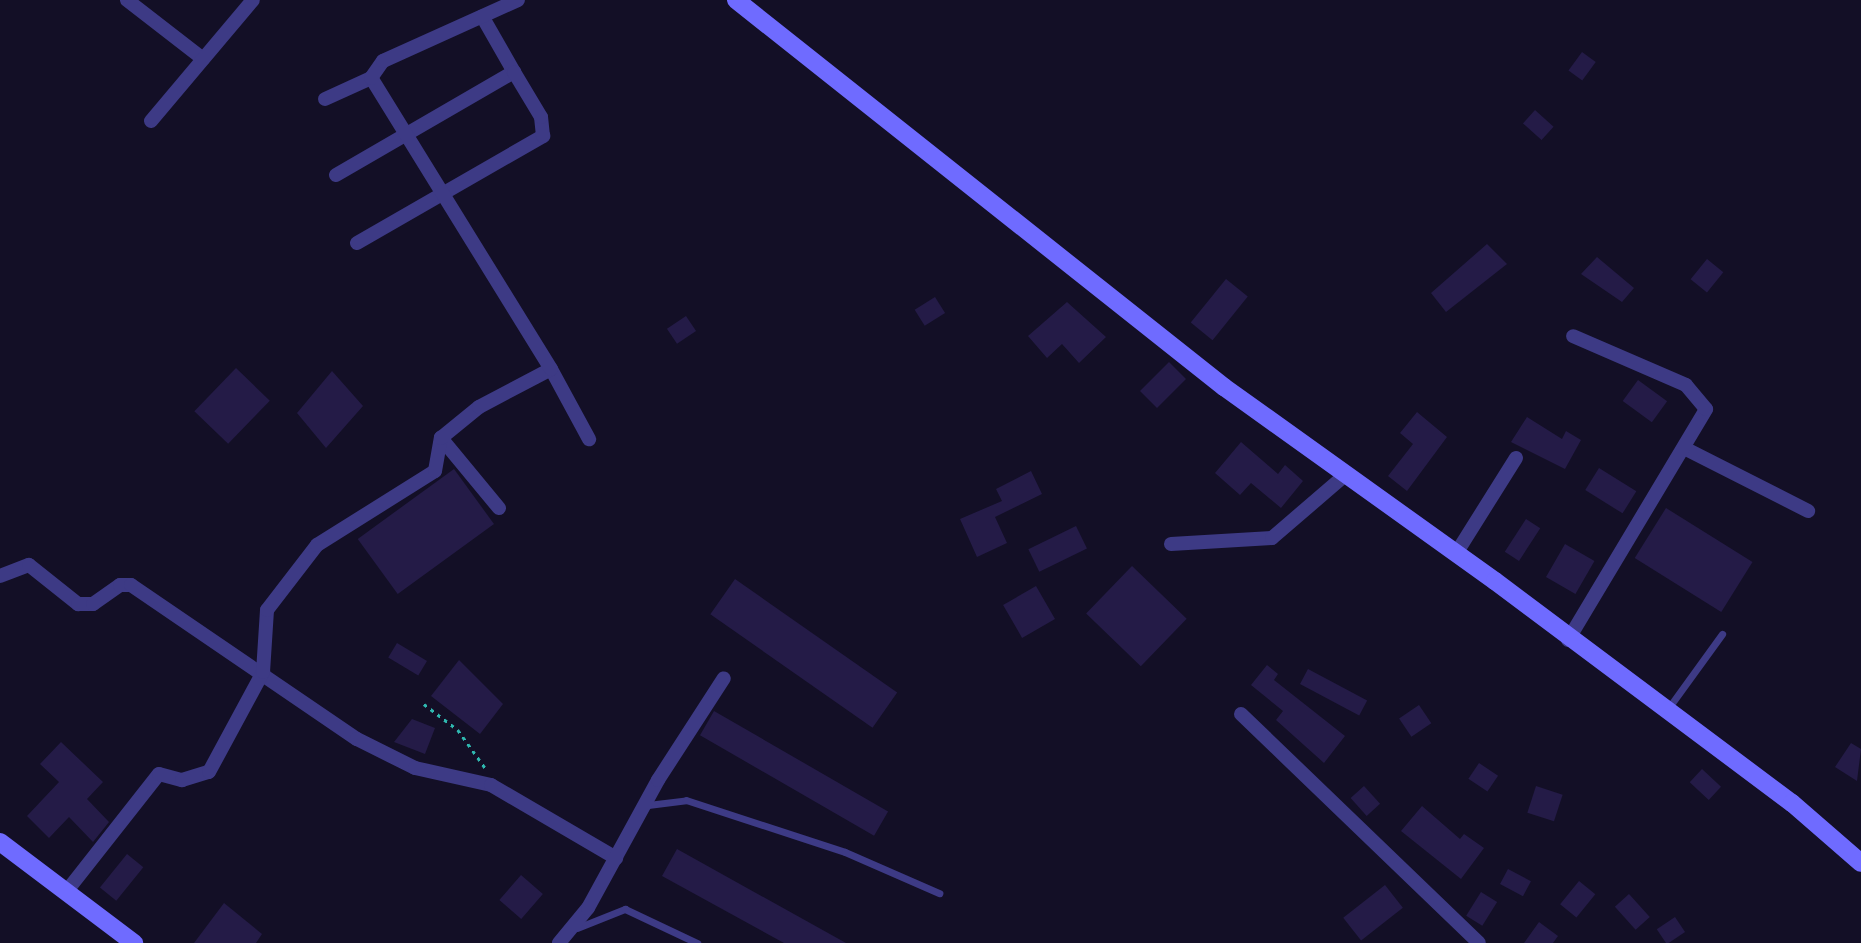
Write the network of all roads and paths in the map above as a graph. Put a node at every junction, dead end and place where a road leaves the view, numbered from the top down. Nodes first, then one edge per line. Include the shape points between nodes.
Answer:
1 (127, 0) edge
2 (253, 0) edge
3 (518, 0) edge
4 (736, 0) edge
5 (482, 16) junction
6 (202, 59) junction
7 (514, 72) junction
8 (371, 78) junction
9 (325, 99) dead end
10 (151, 121) dead end
11 (404, 135) junction
12 (336, 175) dead end
13 (443, 195) junction
14 (357, 243) dead end
15 (1573, 336) dead end
16 (551, 369) junction
17 (441, 438) junction
18 (589, 439) dead end
19 (1686, 449) junction
20 (1516, 458) dead end
21 (1344, 476) junction
22 (499, 508) dead end
23 (1808, 511) dead end
24 (1171, 544) dead end
25 (1457, 552) junction
26 (0, 576) edge
27 (1722, 634) dead end
28 (1568, 640) junction
29 (263, 672) junction
30 (724, 678) dead end
31 (425, 704) dead end
32 (1667, 710) junction
33 (1241, 715) dead end
34 (491, 785) junction
35 (648, 804) junction
36 (0, 842) edge
37 (616, 858) junction
38 (1861, 863) edge
39 (66, 891) junction
40 (939, 893) dead end
41 (564, 939) edge
42 (134, 943) edge
43 (696, 943) edge
44 (1479, 943) edge

1 - 6 street
2 - 6 street
3 - 5 street
4 - 21 street
5 - 7 street
5 - 8 street via 383,61
6 - 10 street
7 - 11 street
7 - 13 street via 541,117 543,136
8 - 9 street
8 - 11 street
11 - 12 street
11 - 13 street
13 - 14 street
13 - 16 street
15 - 19 street via 1698,391 1706,409
16 - 17 street via 478,407
16 - 18 street
17 - 22 street
17 - 29 street via 435,471 317,545 267,610
19 - 23 street
19 - 28 street
20 - 25 street
21 - 24 street via 1272,538
21 - 25 street
25 - 28 street
26 - 29 street via 29,565 85,605 131,585
27 - 32 lane
28 - 32 street
29 - 34 street via 397,760
29 - 39 street via 209,772 182,780 159,774
30 - 35 street
31 - 34 path via 458,730 485,765
32 - 38 street
33 - 44 street
34 - 37 street
35 - 37 street
35 - 40 lane via 686,800 845,852
36 - 39 street
37 - 41 street
39 - 42 street
41 - 43 lane via 625,909

